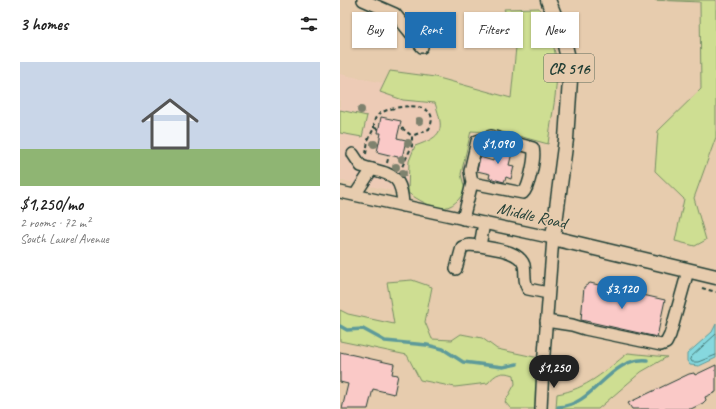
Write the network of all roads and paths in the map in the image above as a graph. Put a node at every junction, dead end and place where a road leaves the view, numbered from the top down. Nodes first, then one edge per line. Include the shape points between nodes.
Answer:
1 (363, 0) edge
2 (548, 0) edge
3 (405, 26) edge
4 (374, 128) junction
5 (402, 128) dead end
6 (379, 129) dead end
7 (412, 136) junction
8 (353, 154) dead end
9 (368, 168) junction
10 (397, 179) junction
11 (472, 183) junction
12 (340, 192) edge
13 (355, 196) junction
14 (404, 206) junction
15 (463, 219) junction
16 (484, 223) junction
17 (553, 238) junction
18 (480, 246) junction
19 (456, 269) dead end
20 (688, 271) junction
21 (716, 277) edge
22 (702, 288) dead end
23 (716, 292) edge
24 (548, 293) junction
25 (546, 321) junction
26 (541, 409) edge

1 - 3 street via 395,14
2 - 17 main road, CR 516 via 563,37 570,80 566,139
4 - 6 path
4 - 7 path via 374,120 382,112 410,106 424,108 430,114 431,125 426,131
4 - 9 path via 368,140
5 - 7 path
7 - 10 path via 412,146
8 - 9 street via 358,163
9 - 10 street via 386,172
9 - 13 street
10 - 14 street via 402,188
11 - 11 street via 470,171 477,141 491,136 533,148 534,155 527,187 522,193
11 - 15 street
12 - 13 street, Middle Road
13 - 14 street, Middle Road
14 - 15 street, Middle Road
15 - 16 street, Middle Road
16 - 17 street, Middle Road
16 - 18 street
17 - 20 main road, Middle Road
17 - 24 street
18 - 19 street via 462,247
18 - 24 street via 515,255 524,265 528,289
20 - 21 main road, Middle Road
20 - 25 street via 670,335 666,343 661,345
22 - 23 path
24 - 25 street
25 - 26 street

